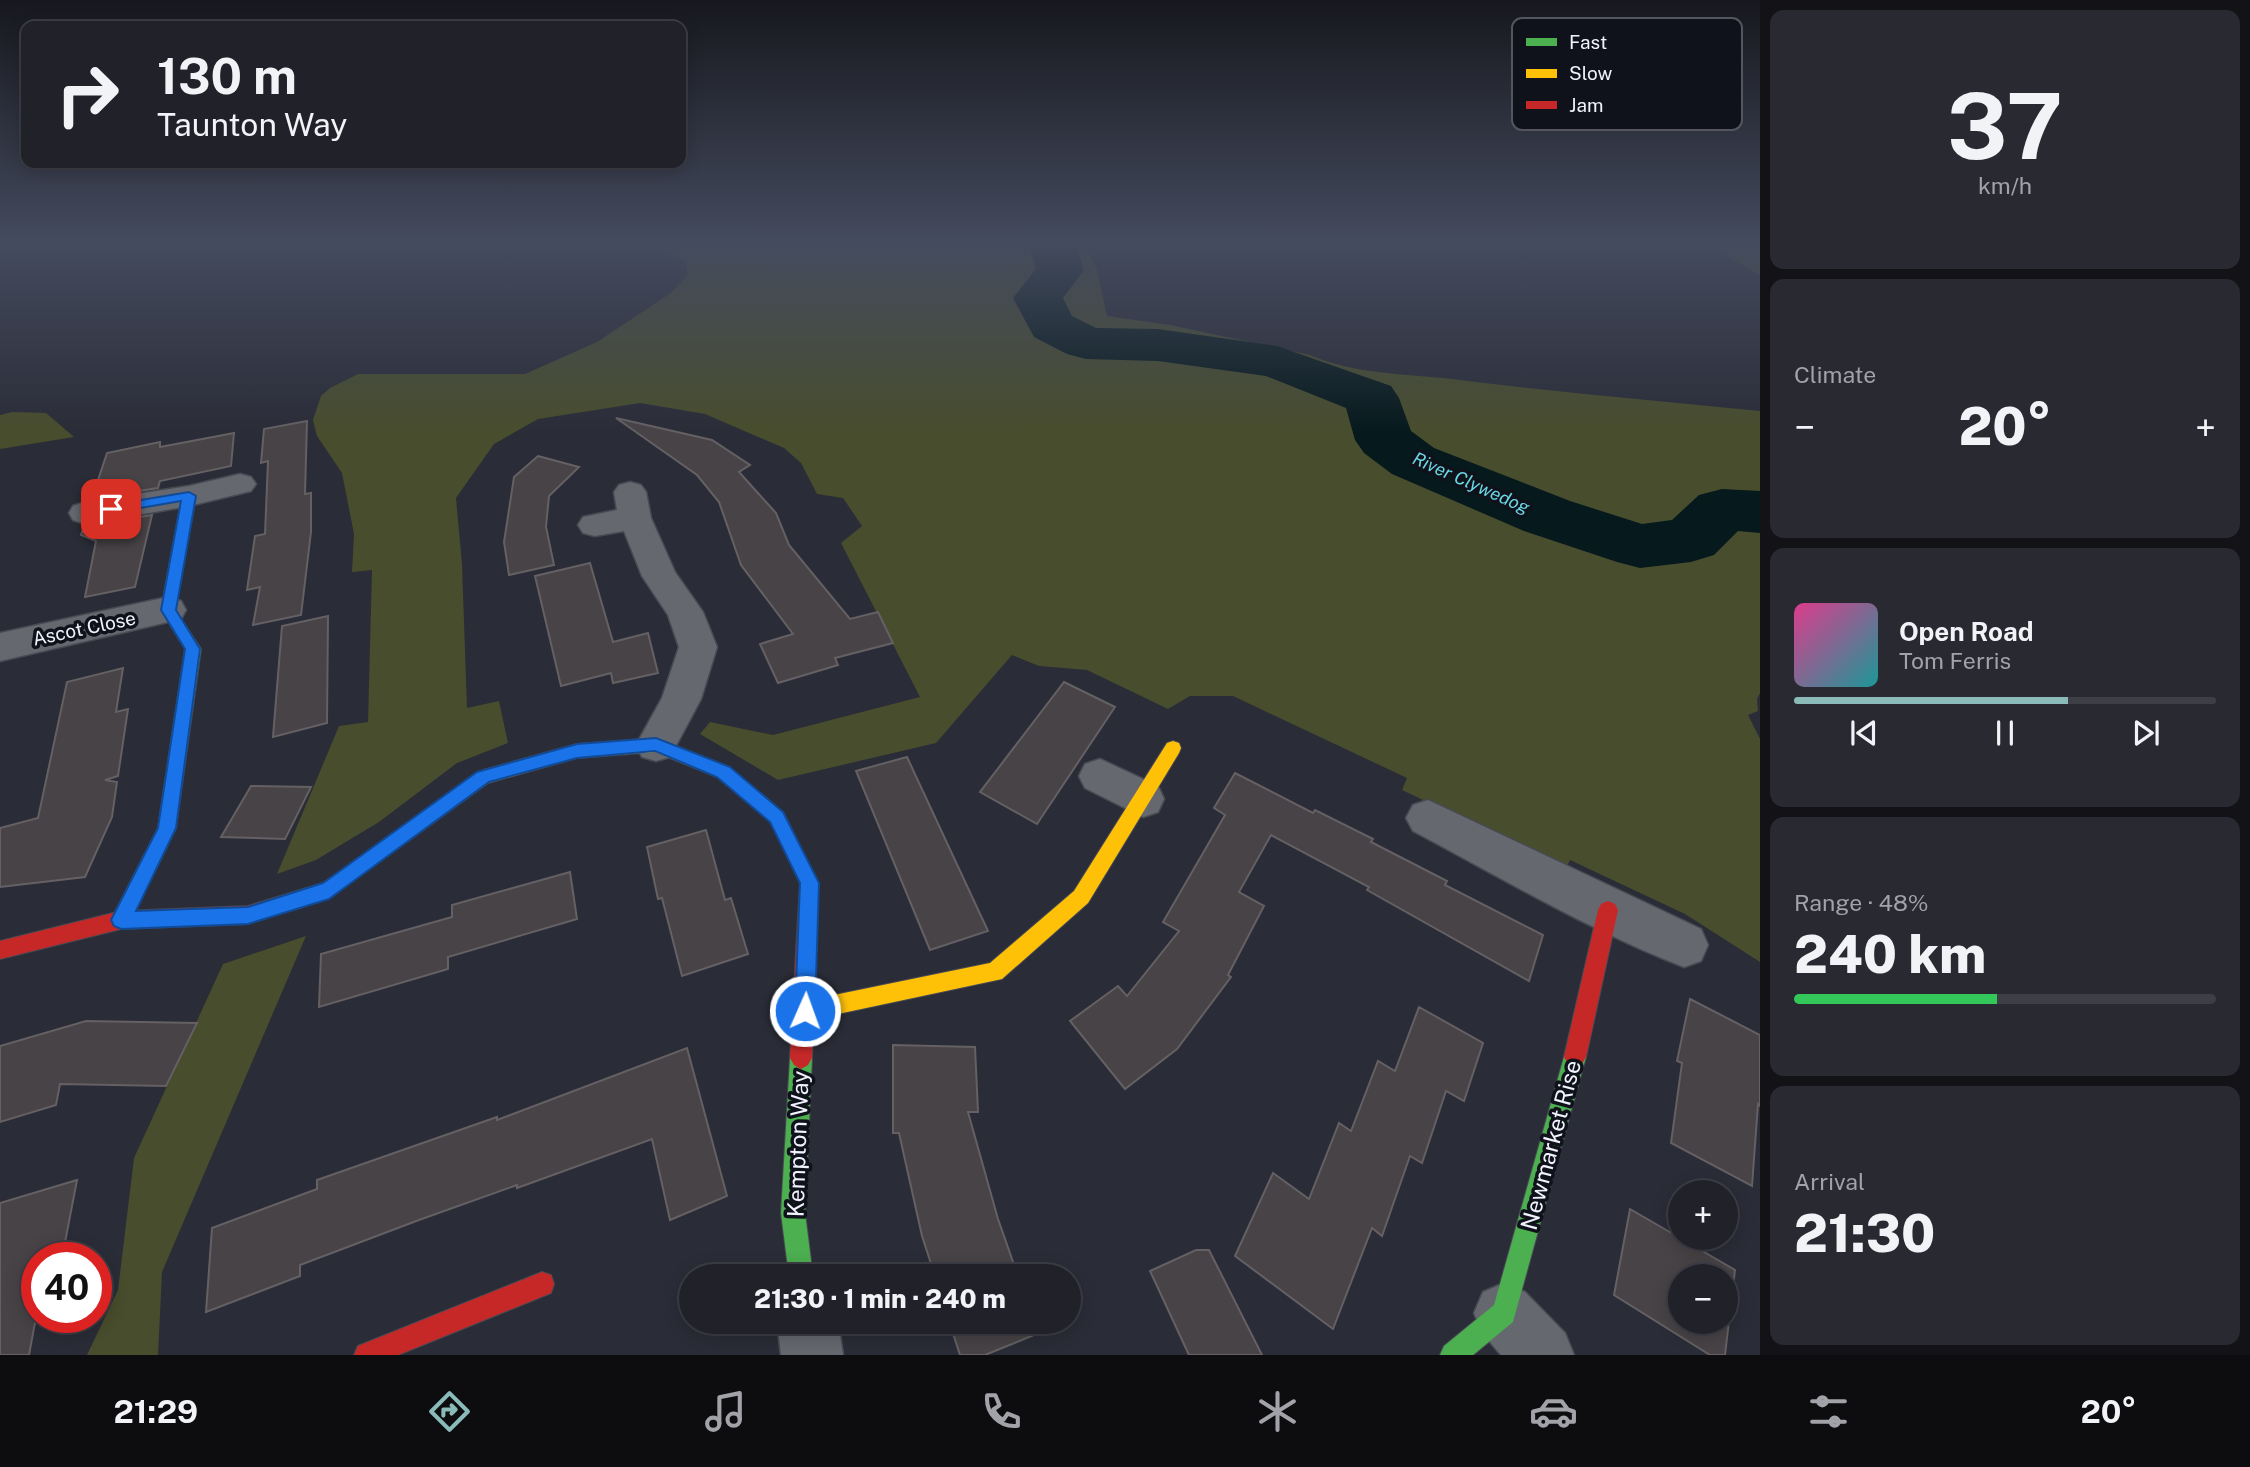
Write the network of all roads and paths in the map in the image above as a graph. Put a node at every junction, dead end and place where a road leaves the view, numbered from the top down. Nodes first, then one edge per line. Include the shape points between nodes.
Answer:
1 (240, 484) dead end
2 (189, 496) junction
3 (85, 513) dead end
4 (595, 525) dead end
5 (168, 610) junction
6 (0, 647) edge
7 (656, 745) junction
8 (1173, 748) dead end
9 (1100, 776) dead end
10 (1143, 799) junction
11 (1428, 818) dead end
12 (1608, 910) junction
13 (121, 920) junction
14 (1684, 945) dead end
15 (0, 950) edge
16 (805, 1011) junction
17 (799, 1264) edge
18 (542, 1284) dead end
19 (809, 1334) edge
20 (1524, 1334) edge
21 (378, 1353) edge
22 (811, 1355) edge
23 (1453, 1355) edge

1 - 2 street
2 - 3 street
2 - 5 street
4 - 7 street via 632,505 659,576 685,611 698,647 681,699
5 - 6 street, Ascot Close
5 - 13 street via 192,649 167,828
7 - 13 street, Kempton Way via 577,751 483,777 329,890 248,915
7 - 16 street, Kempton Way via 723,772 777,817 810,883
8 - 10 street
9 - 10 street
10 - 16 street via 1081,897 995,972
11 - 12 street
12 - 14 street
12 - 20 street, Newmarket Rise via 1571,1077
13 - 15 street, Kempton Way
16 - 17 street, Kempton Way via 793,1213
18 - 21 street
19 - 22 street
20 - 23 street, Newmarket Rise

